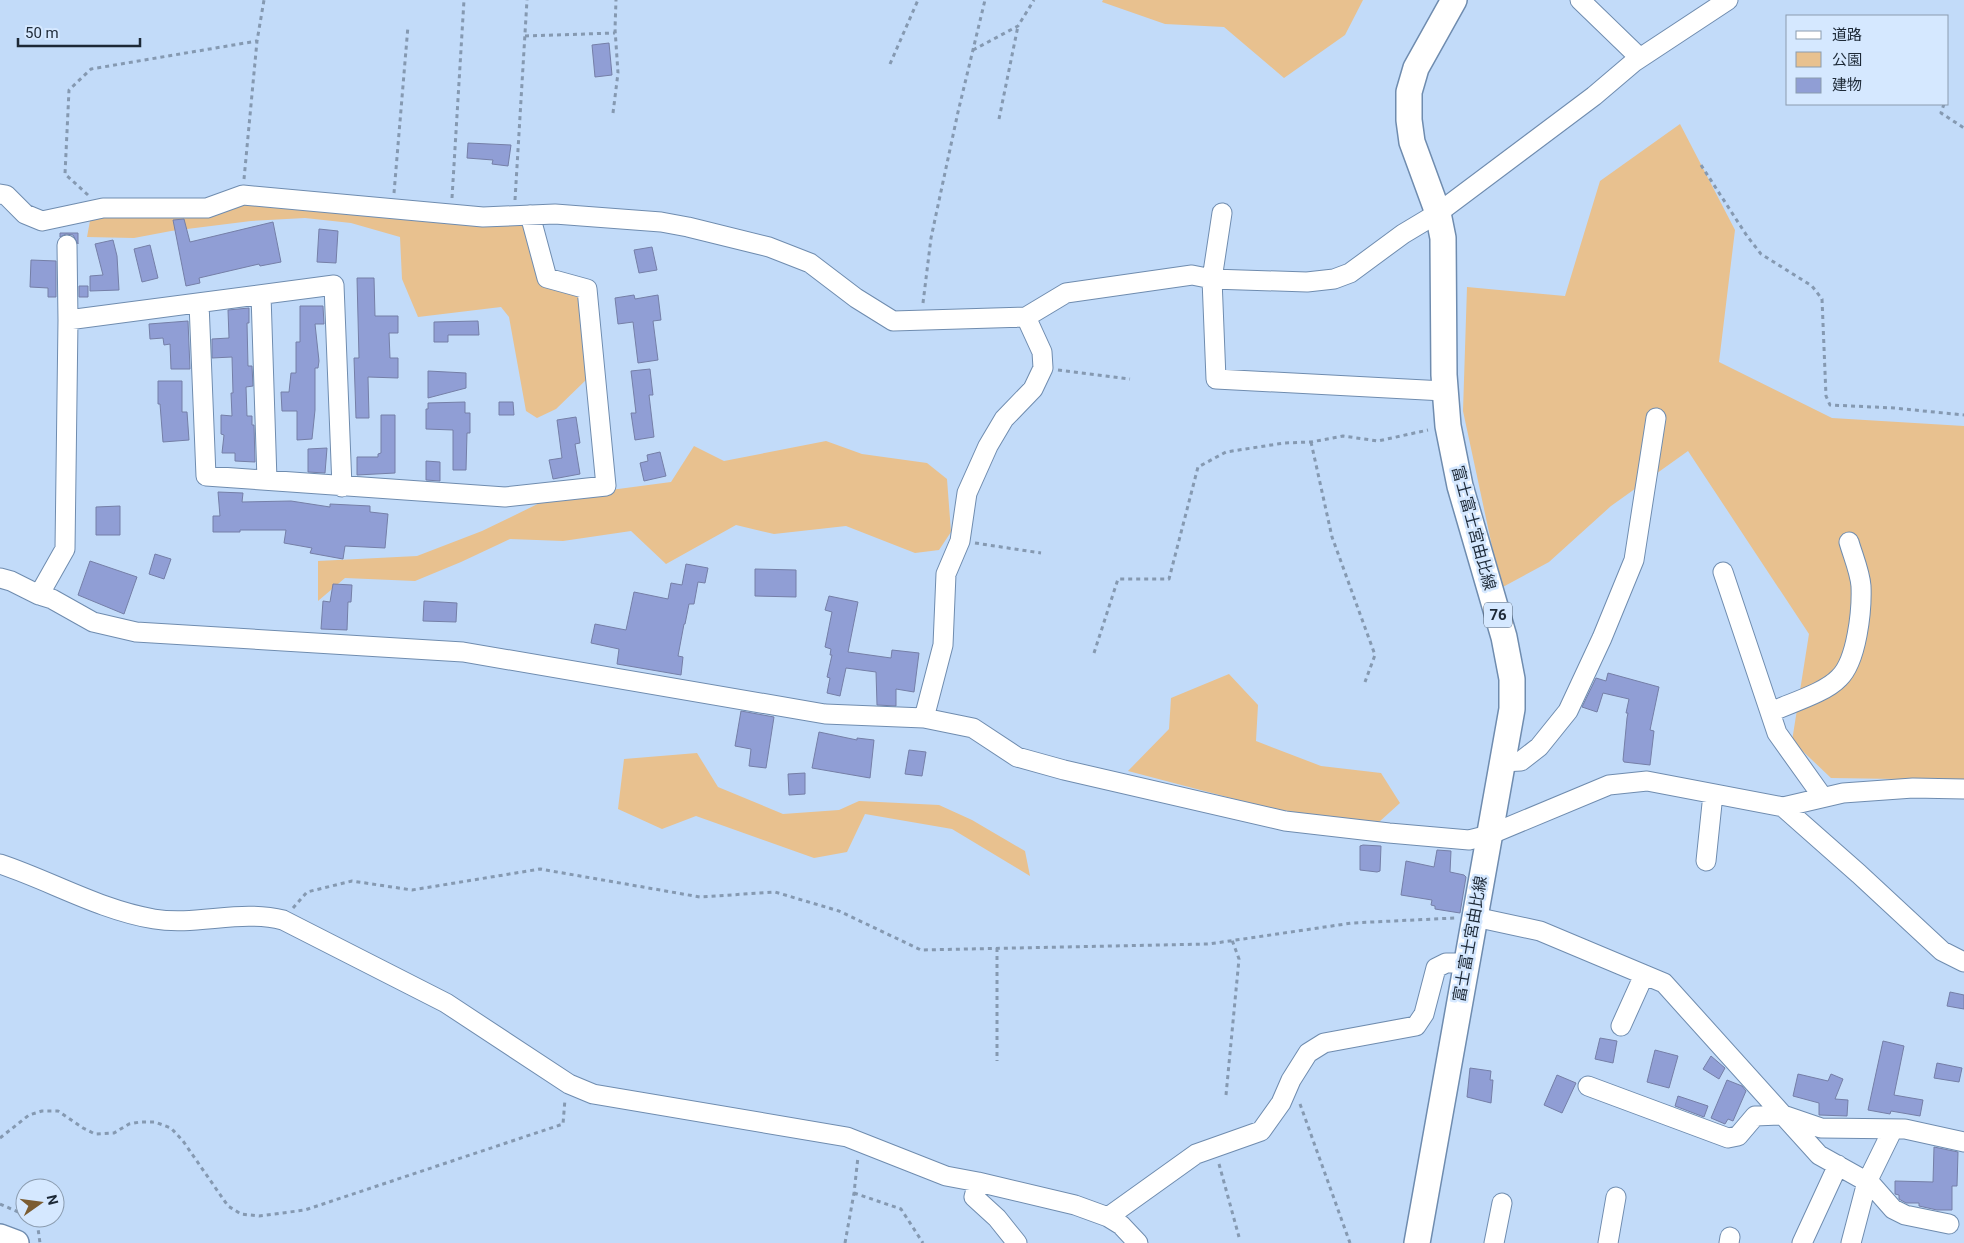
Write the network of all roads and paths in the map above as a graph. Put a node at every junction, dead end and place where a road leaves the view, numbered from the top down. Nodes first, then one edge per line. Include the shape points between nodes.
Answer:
1 (264, 0) edge
2 (464, 0) edge
3 (527, 0) edge
4 (616, 0) edge
5 (918, 0) edge
6 (985, 0) edge
7 (1034, 0) edge
8 (1454, 0) edge
9 (1580, 0) edge
10 (1728, 0) edge
11 (408, 26) dead end
12 (1018, 26) junction
13 (615, 33) junction
14 (525, 36) junction
15 (257, 41) junction
16 (973, 50) junction
17 (1640, 58) junction
18 (890, 64) dead end
19 (1944, 105) edge
20 (613, 113) dead end
21 (999, 119) dead end
22 (1964, 128) edge
23 (1701, 164) dead end
24 (0, 194) edge
25 (243, 195) junction
26 (103, 208) junction
27 (393, 209) junction
28 (1222, 213) dead end
29 (1438, 213) junction
30 (451, 214) junction
31 (522, 215) junction
32 (67, 245) dead end
33 (1212, 279) junction
34 (261, 295) junction
35 (198, 303) junction
36 (1026, 317) junction
37 (921, 319) junction
38 (68, 320) junction
39 (1043, 368) junction
40 (1130, 379) dead end
41 (1444, 391) junction
42 (1964, 415) edge
43 (1656, 418) dead end
44 (1448, 426) junction
45 (1311, 442) junction
46 (267, 480) junction
47 (342, 487) junction
48 (960, 541) junction
49 (1849, 542) dead end
50 (1041, 553) dead end
51 (1723, 572) dead end
52 (0, 578) edge
53 (39, 595) junction
54 (1094, 653) dead end
55 (1365, 682) dead end
56 (1771, 712) junction
57 (924, 718) junction
58 (1502, 762) junction
59 (1964, 789) edge
60 (1713, 794) junction
61 (1822, 796) junction
62 (1783, 807) junction
63 (1489, 836) junction
64 (1706, 861) dead end
65 (0, 864) edge
66 (1475, 917) junction
67 (283, 920) junction
68 (1232, 940) junction
69 (997, 948) junction
70 (1964, 962) edge
71 (1466, 963) junction
72 (1644, 975) junction
73 (1621, 1026) dead end
74 (997, 1061) dead end
75 (1291, 1080) junction
76 (569, 1084) junction
77 (1588, 1086) dead end
78 (1226, 1095) dead end
79 (1783, 1115) junction
80 (1893, 1129) junction
81 (0, 1138) edge
82 (859, 1142) junction
83 (1964, 1142) edge
84 (1214, 1149) junction
85 (1838, 1165) junction
86 (978, 1182) junction
87 (1867, 1182) junction
88 (854, 1193) junction
89 (1616, 1198) dead end
90 (1502, 1203) dead end
91 (0, 1204) edge
92 (15, 1211) edge
93 (1108, 1217) junction
94 (1949, 1224) dead end
95 (39, 1228) edge
96 (0, 1237) edge
97 (1239, 1237) dead end
98 (16, 1243) edge
99 (40, 1243) edge
100 (845, 1243) edge
101 (923, 1243) edge
102 (1016, 1243) edge
103 (1138, 1243) edge
104 (1350, 1243) edge
105 (1417, 1243) edge
106 (1494, 1243) edge
107 (1608, 1243) edge
108 (1802, 1243) edge
109 (1851, 1243) edge

1 - 15 path
2 - 30 path
3 - 14 path
4 - 13 path
5 - 18 path
6 - 16 path
7 - 12 path
8 - 29 main road, 富士富士宮由比線 / 76 via 1416,68 1409,92 1412,142
9 - 17 street
10 - 17 street
11 - 27 path
12 - 16 path
12 - 21 path
13 - 14 path
13 - 20 path via 618,73
14 - 31 path
15 - 25 path
15 - 26 path via 90,69 69,90 65,174
16 - 37 path via 931,238
17 - 29 street
19 - 22 path via 1942,114
23 - 42 path via 1760,254 1812,286 1822,299 1826,396 1830,405
24 - 26 street via 6,195 25,214 42,221
25 - 26 street via 207,208
25 - 27 street
27 - 30 street
28 - 33 street
29 - 33 street via 1350,273 1334,279 1307,282
29 - 41 main road, 富士富士宮由比線 / 76 via 1445,273
30 - 31 street via 483,217
31 - 37 street via 555,214 661,222 769,247 810,263 893,321
31 - 47 street via 547,278 587,288 606,486 505,497
32 - 38 street
33 - 36 street via 1192,275 1066,293
33 - 41 street via 1216,379
34 - 35 street
34 - 46 street
34 - 47 street via 334,286
35 - 38 street
35 - 46 street via 206,476
36 - 37 street
36 - 39 street via 1042,352
38 - 53 street via 65,548
39 - 40 path
39 - 48 street via 1033,390 1004,419 988,446 967,493
41 - 44 main road, 富士富士宮由比線 / 76
43 - 58 street via 1634,560 1602,638 1568,712 1539,747 1521,761
44 - 45 path via 1378,441 1343,436
44 - 58 main road, 富士富士宮由比線 / 76 via 1460,486 1504,637 1512,679 1512,709
45 - 54 path via 1226,452 1198,467 1169,579 1118,579
45 - 55 path via 1332,537 1375,655
46 - 47 street
48 - 50 path
48 - 57 street via 946,574 943,645
49 - 56 street via 1861,585 1854,650 1840,678
51 - 56 street
52 - 53 street
53 - 57 street via 93,622 136,632 463,652 825,714
56 - 61 street via 1777,733
57 - 63 street via 973,728 1017,756 1064,770 1285,821 1469,840
58 - 63 main road, 富士富士宮由比線 / 76
59 - 61 street via 1913,788
60 - 62 street
60 - 63 street via 1647,781 1609,785
60 - 64 street
61 - 62 street
62 - 70 street via 1942,951
63 - 66 main road, 富士富士宮由比線 / 76
65 - 67 street via 114,909 155,919 267,915
66 - 68 path via 1352,923
66 - 71 main road, 富士富士宮由比線 / 76
66 - 72 street via 1540,931
67 - 69 path via 308,892 352,881 412,890 540,868 700,897 775,892 839,911 920,950
67 - 76 street via 446,1003
68 - 69 path via 1209,944
68 - 78 path via 1239,959
69 - 74 path
71 - 75 street via 1446,963 1436,968 1424,1014 1416,1026 1324,1043 1308,1052
71 - 105 main road, 富士富士宮由比線 / 76
72 - 73 street
72 - 79 street via 1664,983
75 - 84 street via 1282,1103 1261,1131
75 - 104 path
76 - 81 path via 563,1124 305,1210 260,1216 241,1214 228,1206 183,1141 171,1128 155,1122 129,1124 114,1133 95,1134 58,1111 42,1111 29,1115
76 - 82 street via 593,1094 847,1137
77 - 79 street via 1728,1138 1738,1136 1755,1116
79 - 80 street via 1821,1128
79 - 85 street via 1819,1155
80 - 83 street
80 - 87 street
82 - 86 street via 946,1176
82 - 88 path
84 - 93 street via 1196,1154
84 - 97 path
85 - 87 street
85 - 108 street
86 - 93 street via 1075,1205
86 - 102 street via 974,1196
87 - 94 street via 1893,1208 1905,1215
87 - 109 street
88 - 100 path
88 - 101 path via 901,1209
89 - 107 street
90 - 106 street
91 - 92 path
93 - 103 street
95 - 99 path
96 - 98 main road

